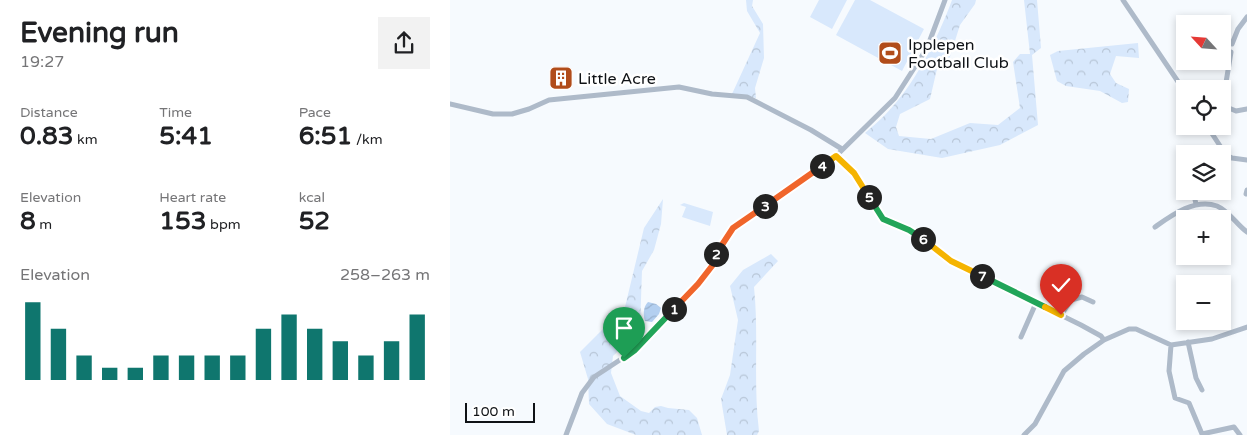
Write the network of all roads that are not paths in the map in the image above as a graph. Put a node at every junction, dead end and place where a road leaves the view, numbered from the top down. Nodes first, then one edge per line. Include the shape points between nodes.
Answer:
1 (945, 0) edge
2 (1123, 0) edge
3 (1247, 17) edge
4 (1232, 44) dead end
5 (1177, 80) edge
6 (450, 104) edge
7 (1231, 109) edge
8 (1247, 109) edge
9 (1213, 135) edge
10 (842, 149) junction
11 (836, 156) junction
12 (1247, 160) edge
13 (1195, 200) edge
14 (1196, 204) junction
15 (1155, 227) dead end
16 (1247, 232) edge
17 (1093, 302) dead end
18 (1036, 303) junction
19 (1061, 315) junction
20 (1247, 327) edge
21 (1021, 337) dead end
22 (1104, 340) junction
23 (1188, 342) junction
24 (1171, 345) junction
25 (1202, 390) dead end
26 (566, 435) edge
27 (1024, 435) edge
28 (1240, 435) edge

1 - 10 street via 927,48 907,81 876,118
2 - 5 street
3 - 4 street
6 - 10 street via 494,114 512,114 549,100 678,86 712,94 747,97
7 - 8 street
9 - 12 street via 1226,155
10 - 11 street
11 - 18 street via 854,173 883,219 916,234 951,261
11 - 26 street via 733,228 698,284 635,350 594,377 582,393
13 - 14 street
14 - 15 street
14 - 16 street via 1217,206
17 - 19 street via 1082,297 1071,300
18 - 19 street
18 - 21 street
19 - 22 street
20 - 23 street via 1212,339
22 - 24 street via 1136,329
22 - 27 street via 1064,371 1036,424
23 - 24 street
23 - 25 street
24 - 28 street via 1168,371 1174,398 1189,403 1202,434 1234,427

